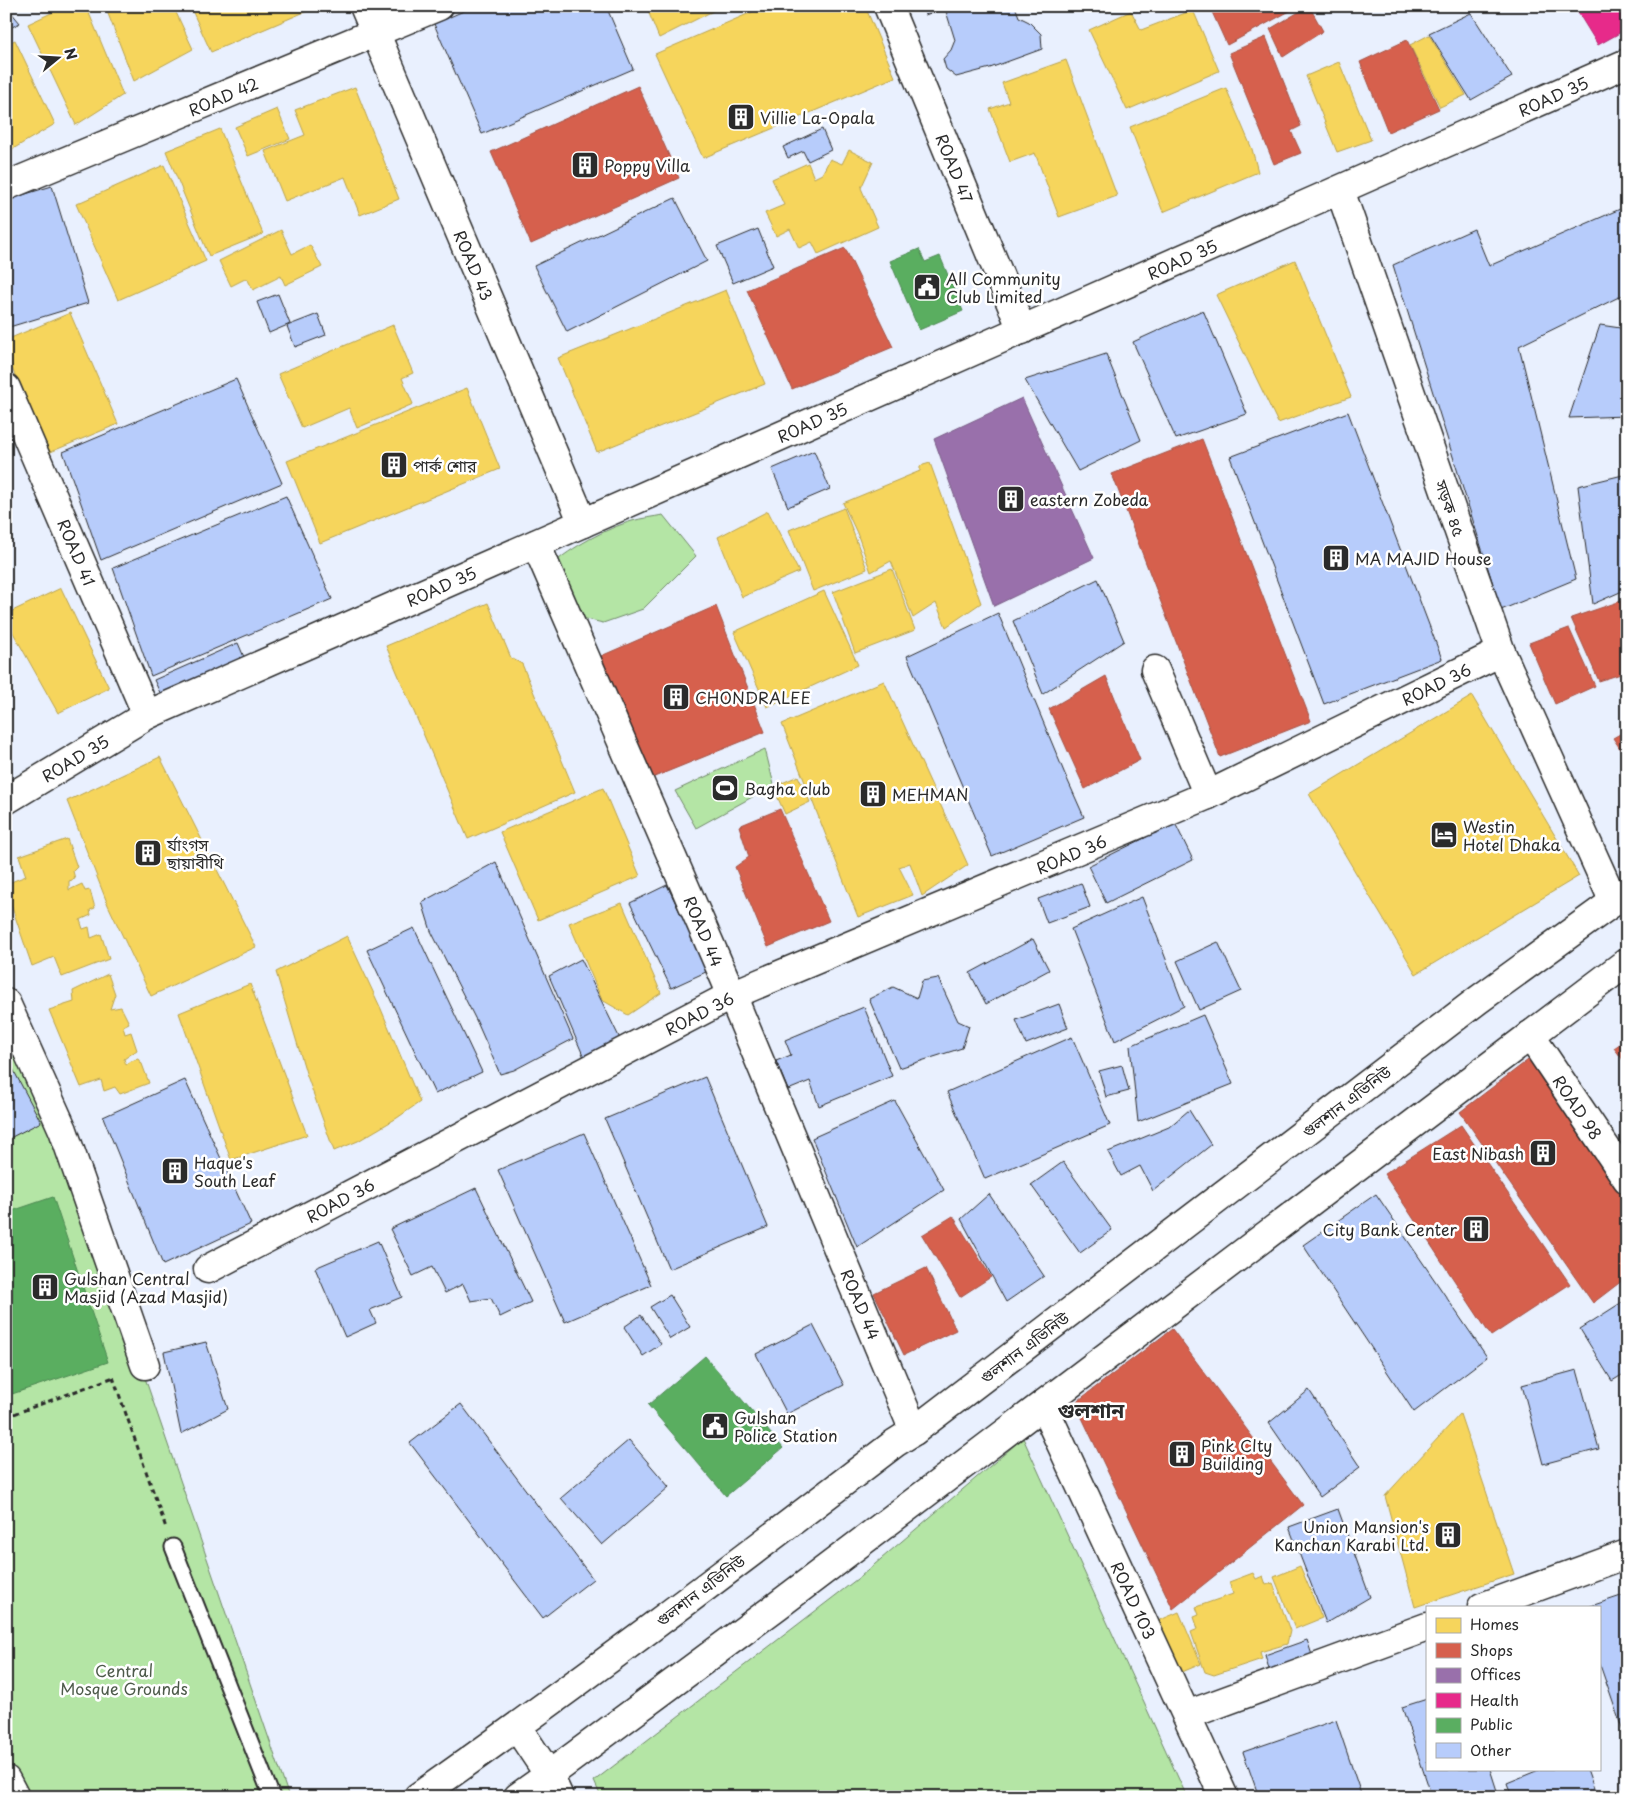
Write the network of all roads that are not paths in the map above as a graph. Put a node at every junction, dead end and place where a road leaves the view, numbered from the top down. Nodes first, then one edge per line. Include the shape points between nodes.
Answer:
1 (364, 6) edge
2 (439, 6) edge
3 (888, 6) edge
4 (375, 33) junction
5 (1627, 64) edge
6 (6, 186) edge
7 (1340, 190) junction
8 (1022, 330) junction
9 (6, 388) edge
10 (583, 523) junction
11 (536, 544) junction
12 (1502, 652) junction
13 (1155, 670) dead end
14 (147, 715) junction
15 (1208, 795) junction
16 (6, 800) edge
17 (1620, 897) edge
18 (1627, 962) edge
19 (732, 995) junction
20 (6, 1003) edge
21 (1530, 1035) junction
22 (1627, 1179) edge
23 (208, 1269) dead end
24 (145, 1365) road end
25 (1043, 1405) junction
26 (914, 1431) junction
27 (173, 1547) road end
28 (1627, 1554) edge
29 (1485, 1606) edge
30 (1426, 1627) edge
31 (1187, 1715) junction
32 (518, 1727) junction
33 (6, 1780) edge
34 (554, 1786) edge
35 (15, 1797) edge
36 (272, 1797) edge
37 (418, 1797) edge
38 (518, 1797) edge
39 (1224, 1797) edge

1 - 4 street, ROAD 43
2 - 4 street, ROAD 42
3 - 8 street, ROAD 47
4 - 6 street, ROAD 42
4 - 10 street, ROAD 43
5 - 7 street, ROAD 35
7 - 8 street, ROAD 35
7 - 12 street, সড়ক ৪৫
8 - 10 street, ROAD 35
9 - 14 street, ROAD 41
10 - 11 street, ROAD 35
11 - 14 street, ROAD 35
11 - 19 street, ROAD 44
12 - 15 street, ROAD 36
12 - 17 street, সড়ক ৪৫
13 - 15 street
14 - 16 street, ROAD 35
15 - 19 street, ROAD 36
17 - 26 street, গুলশান এভিনিউ via 1478,1000
18 - 21 street
19 - 23 street, ROAD 36
19 - 26 street, ROAD 44
20 - 24 street via 63,1130
21 - 22 street, ROAD 98
21 - 25 street
25 - 31 street, ROAD 103
25 - 34 street via 777,1606
26 - 32 street, গুলশান এভিনিউ
27 - 36 lane
28 - 29 street
30 - 31 street
31 - 39 street, ROAD 103
32 - 34 street
32 - 37 street, গুলশান এভিনিউ
33 - 35 street
34 - 38 street

